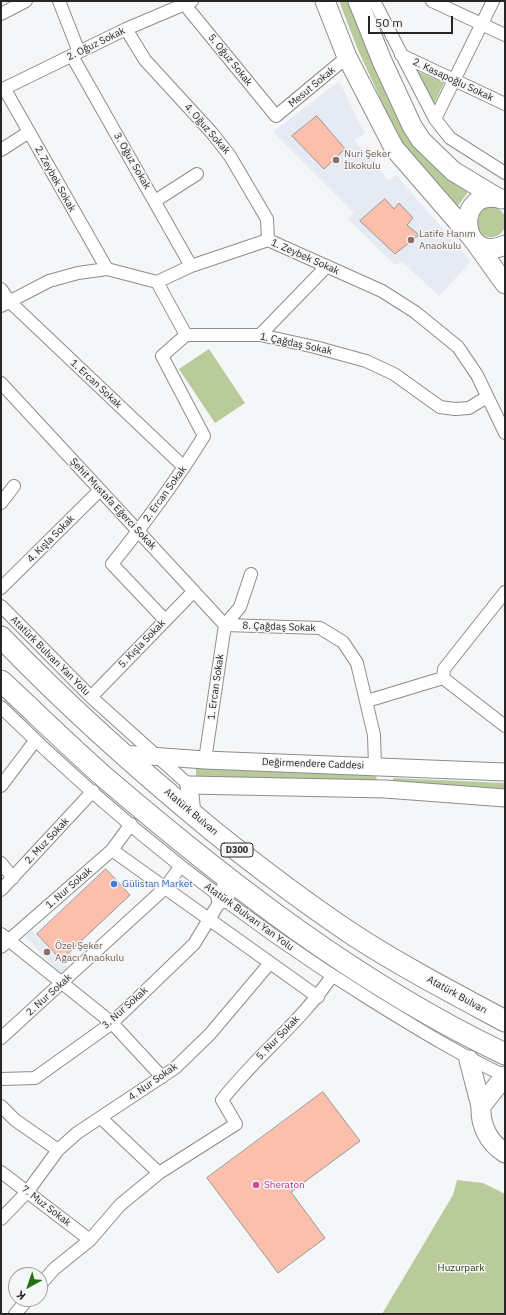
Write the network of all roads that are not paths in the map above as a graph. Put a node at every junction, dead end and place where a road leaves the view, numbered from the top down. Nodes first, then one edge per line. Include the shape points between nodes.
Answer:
1 (26, 1) edge
2 (59, 1) edge
3 (325, 1) edge
4 (358, 1) edge
5 (374, 1) edge
6 (432, 1) edge
7 (493, 1) edge
8 (188, 3) edge
9 (1, 14) edge
10 (482, 24) junction
11 (126, 29) junction
12 (505, 35) edge
13 (76, 54) junction
14 (402, 55) junction
15 (347, 57) junction
16 (454, 80) junction
17 (3, 89) edge
18 (505, 104) edge
19 (276, 116) joint
20 (435, 119) junction
21 (29, 132) junction
22 (1, 150) edge
23 (505, 173) edge
24 (197, 174) dead end
25 (501, 199) edge
26 (154, 201) junction
27 (472, 238) junction
28 (268, 240) junction
29 (505, 245) edge
30 (191, 266) junction
31 (327, 266) junction
32 (106, 269) junction
33 (157, 282) junction
34 (505, 284) edge
35 (1, 289) edge
36 (5, 304) edge
37 (186, 335) junction
38 (260, 335) junction
39 (3, 388) edge
40 (487, 397) junction
41 (505, 432) edge
42 (184, 468) junction
43 (14, 486) dead end
44 (100, 490) junction
45 (1, 503) edge
46 (138, 531) junction
47 (251, 574) dead end
48 (1, 588) edge
49 (194, 591) junction
50 (505, 592) edge
51 (1, 606) edge
52 (166, 620) junction
53 (225, 625) junction
54 (1, 637) edge
55 (443, 678) junction
56 (1, 681) edge
57 (91, 697) junction
58 (367, 701) junction
59 (1, 707) edge
60 (505, 726) edge
61 (36, 741) junction
62 (122, 754) junction
63 (157, 757) junction
64 (205, 760) junction
65 (380, 766) junction
66 (505, 772) edge
67 (189, 785) junction
68 (1, 786) edge
69 (385, 789) junction
70 (93, 791) junction
71 (505, 798) edge
72 (192, 814) junction
73 (131, 824) junction
74 (112, 850) junction
75 (1, 863) edge
76 (180, 867) junction
77 (13, 878) junction
78 (165, 888) junction
79 (1, 890) edge
80 (227, 890) junction
81 (210, 920) junction
82 (3, 941) edge
83 (270, 963) junction
84 (332, 976) junction
85 (62, 984) junction
86 (454, 993) junction
87 (318, 997) junction
88 (505, 1007) edge
89 (505, 1021) edge
90 (112, 1022) junction
91 (1, 1038) edge
92 (505, 1054) edge
93 (469, 1060) junction
94 (505, 1076) edge
95 (162, 1077) junction
96 (1, 1079) edge
97 (1, 1106) edge
98 (481, 1106) junction
99 (101, 1118) junction
100 (58, 1150) junction
101 (505, 1154) edge
102 (1, 1172) edge
103 (159, 1173) junction
104 (28, 1191) junction
105 (1, 1219) edge
106 (90, 1240) junction
107 (48, 1276) edge

1 - 9 street
2 - 13 street, 3. Oğuz Sokak
3 - 15 main road
4 - 25 main road via 382,61 421,140 453,171
5 - 14 street
6 - 10 street
7 - 10 street
8 - 11 street, 2. Oğuz Sokak
8 - 19 street, 5. Oğuz Sokak
10 - 12 street
10 - 16 street
11 - 13 street, 2. Oğuz Sokak
11 - 28 street, 4. Oğuz Sokak via 145,60 230,156 267,219
13 - 17 street, 2. Oğuz Sokak
13 - 26 street, 3. Oğuz Sokak
14 - 16 street, 2. Kasapoğlu Sokak
14 - 20 street
15 - 19 street, Mesut Sokak
15 - 27 main road via 394,148
16 - 18 street, 2. Kasapoğlu Sokak
16 - 20 street
17 - 21 street, 2. Zeybek Sokak
20 - 23 street via 450,138
21 - 22 street
21 - 32 street, 2. Zeybek Sokak
24 - 26 street
25 - 27 main road via 480,200 474,205 469,213 467,226
26 - 30 street, 3. Oğuz Sokak
27 - 29 main road via 490,248
27 - 34 main road
28 - 30 street, 1. Zeybek Sokak
28 - 31 street, 1. Zeybek Sokak
30 - 33 street, 1. Zeybek Sokak
31 - 38 street
31 - 40 street, 1. Zeybek Sokak via 382,291 415,312 458,347 477,375
32 - 33 street
32 - 36 street via 49,281
33 - 37 street
35 - 36 street, 1. Ercan Sokak
36 - 42 street, 1. Ercan Sokak
37 - 38 street, 1. Çağdaş Sokak
37 - 42 street, 2. Ercan Sokak via 162,356 204,436
38 - 40 street, 1. Çağdaş Sokak via 366,361 394,374 440,407 470,408
39 - 44 street, Şehit Mustafa Eğerci Sokak
40 - 41 street, 1. Zeybek Sokak
42 - 46 street, 2. Ercan Sokak
43 - 45 street
44 - 46 street, Şehit Mustafa Eğerci Sokak
44 - 48 street, 4. Kışla Sokak
46 - 49 street, Şehit Mustafa Eğerci Sokak
46 - 52 street, 2. Ercan Sokak via 112,564
47 - 53 street via 240,607
49 - 52 street, 5. Kışla Sokak
49 - 53 street, Şehit Mustafa Eğerci Sokak
50 - 55 street via 444,669
51 - 57 street, Atatürk Bulvarı Yan Yolu
52 - 57 street, 5. Kışla Sokak
53 - 58 street, 8. Çağdaş Sokak via 320,628 343,642 357,663
53 - 64 street, 1. Ercan Sokak
54 - 62 highway, Atatürk Bulvarı / D300 via 49,687
55 - 58 street
55 - 60 street
56 - 80 highway, D300
57 - 63 street, Atatürk Bulvarı Yan Yolu
58 - 65 street, 8. Çağdaş Sokak
59 - 61 street, Atatürk Bulvarı Yan Yolu
61 - 68 street
61 - 70 street, Atatürk Bulvarı Yan Yolu
62 - 63 street, Değirmendere Caddesi
62 - 72 highway, Atatürk Bulvarı / D300
63 - 64 street, Değirmendere Caddesi
63 - 67 street, Atatürk Bulvarı Yan Yolu
64 - 65 street, Değirmendere Caddesi
65 - 66 street, Değirmendere Caddesi
65 - 69 street
67 - 69 street
67 - 72 street
69 - 71 street
70 - 73 street, Atatürk Bulvarı Yan Yolu
70 - 77 street, 2. Muz Sokak
72 - 86 highway, Atatürk Bulvarı / D300 via 297,896 352,934
73 - 74 street, 1. Nur Sokak
73 - 76 street, Atatürk Bulvarı Yan Yolu
74 - 78 street
74 - 82 street, 1. Nur Sokak
75 - 77 street
76 - 78 street, 2. Nur Sokak
76 - 80 street, Atatürk Bulvarı Yan Yolu
77 - 79 street, 2. Muz Sokak
78 - 81 street
78 - 85 street, 2. Nur Sokak
80 - 81 street, 3. Nur Sokak
80 - 84 street, Atatürk Bulvarı Yan Yolu
80 - 92 highway, D300 via 414,1007
81 - 83 street
81 - 90 street, 3. Nur Sokak via 194,944
82 - 85 street
83 - 87 street
83 - 95 street, 4. Nur Sokak via 210,1034
84 - 87 street, 5. Nur Sokak
84 - 93 street, Atatürk Bulvarı Yan Yolu
85 - 90 street
85 - 91 street, 2. Nur Sokak
86 - 88 highway via 475,996
86 - 89 highway, Atatürk Bulvarı / D300
87 - 103 street, 5. Nur Sokak via 240,1077 222,1100 236,1124
90 - 95 street
90 - 96 street, 3. Nur Sokak via 35,1078
93 - 94 street, Atatürk Bulvarı Yan Yolu
93 - 98 main road
94 - 98 main road
95 - 99 street, 4. Nur Sokak
97 - 100 street via 15,1120
98 - 101 main road via 483,1127 495,1147
99 - 100 street, 4. Nur Sokak via 77,1133
99 - 103 street
100 - 104 street, 4. Nur Sokak
102 - 104 street, 7. Muz Sokak
103 - 106 street via 120,1205
104 - 105 street, 4. Nur Sokak
104 - 106 street, 7. Muz Sokak
106 - 107 street

